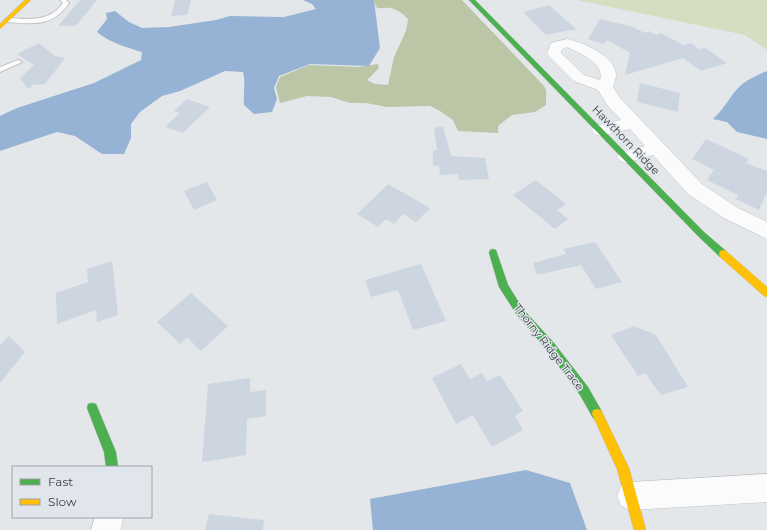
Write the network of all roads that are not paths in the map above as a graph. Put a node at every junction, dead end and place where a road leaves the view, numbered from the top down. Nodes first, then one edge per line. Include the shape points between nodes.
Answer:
1 (28, 0) edge
2 (63, 0) edge
3 (472, 0) edge
4 (3, 24) edge
5 (18, 62) dead end
6 (0, 70) edge
7 (605, 87) dead end
8 (633, 123) junction
9 (600, 130) junction
10 (658, 148) junction
11 (626, 157) junction
12 (767, 232) edge
13 (493, 253) dead end
14 (767, 293) edge
15 (92, 408) dead end
16 (112, 466) edge
17 (767, 488) edge
18 (632, 496) junction
19 (109, 518) edge
20 (106, 530) edge
21 (640, 530) edge

1 - 4 street
2 - 4 lane via 66,3 63,8 50,19
3 - 9 street, Hawthorn Ridge
5 - 6 lane
7 - 8 street via 607,93
8 - 9 street
8 - 10 street
9 - 11 street, Hawthorn Ridge
10 - 11 street
10 - 12 street via 695,189 731,213
11 - 14 street, Hawthorn Ridge via 701,234
13 - 18 street, Thorny Ridge Trace via 504,287 520,312 550,346 590,402 623,468
15 - 16 street via 110,452
17 - 18 street
18 - 21 street, Thorny Ridge Trace
19 - 20 street

